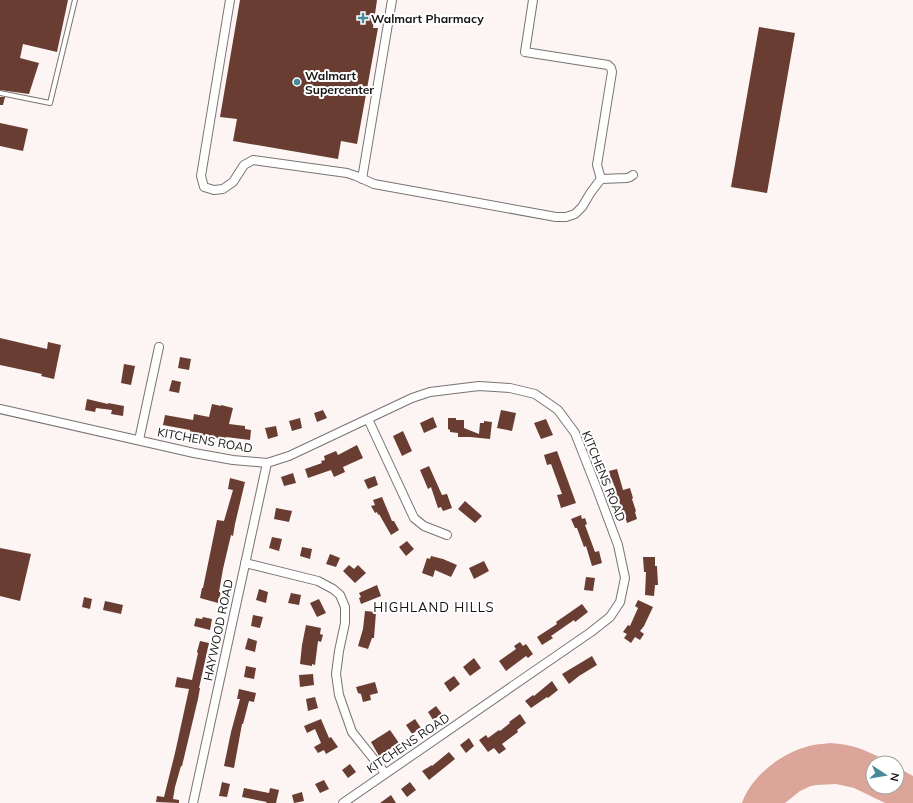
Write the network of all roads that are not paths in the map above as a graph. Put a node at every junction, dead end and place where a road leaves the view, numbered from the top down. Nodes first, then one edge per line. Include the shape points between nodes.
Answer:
1 (76, 0) edge
2 (230, 0) edge
3 (392, 0) edge
4 (533, 0) edge
5 (0, 93) edge
6 (633, 174) dead end
7 (362, 179) junction
8 (601, 180) junction
9 (159, 347) dead end
10 (0, 409) edge
11 (368, 419) junction
12 (139, 440) junction
13 (267, 463) junction
14 (446, 535) dead end
15 (245, 563) junction
16 (385, 773) junction
17 (193, 803) edge
18 (343, 803) edge

1 - 5 lane via 50,103
2 - 7 street via 201,176 204,187 223,189 233,182 244,165 253,160 346,173
3 - 7 street
4 - 8 street via 525,52 608,65 611,68 597,165
6 - 8 street via 627,178
7 - 8 street via 374,184 556,217 575,214
9 - 12 street
10 - 12 street, KITCHENS ROAD
11 - 13 street, KITCHENS ROAD via 289,456
11 - 14 street via 414,518 424,526
11 - 16 street, KITCHENS ROAD via 430,392 478,386 510,388 535,394 558,410 575,433 618,545 625,578 620,602 610,617
12 - 13 street, KITCHENS ROAD via 209,456
13 - 15 street, HAYWOOD ROAD
15 - 16 street via 318,581 340,595 345,607 345,623 336,674 339,695 352,732
15 - 17 street, HAYWOOD ROAD
16 - 18 street, KITCHENS ROAD

